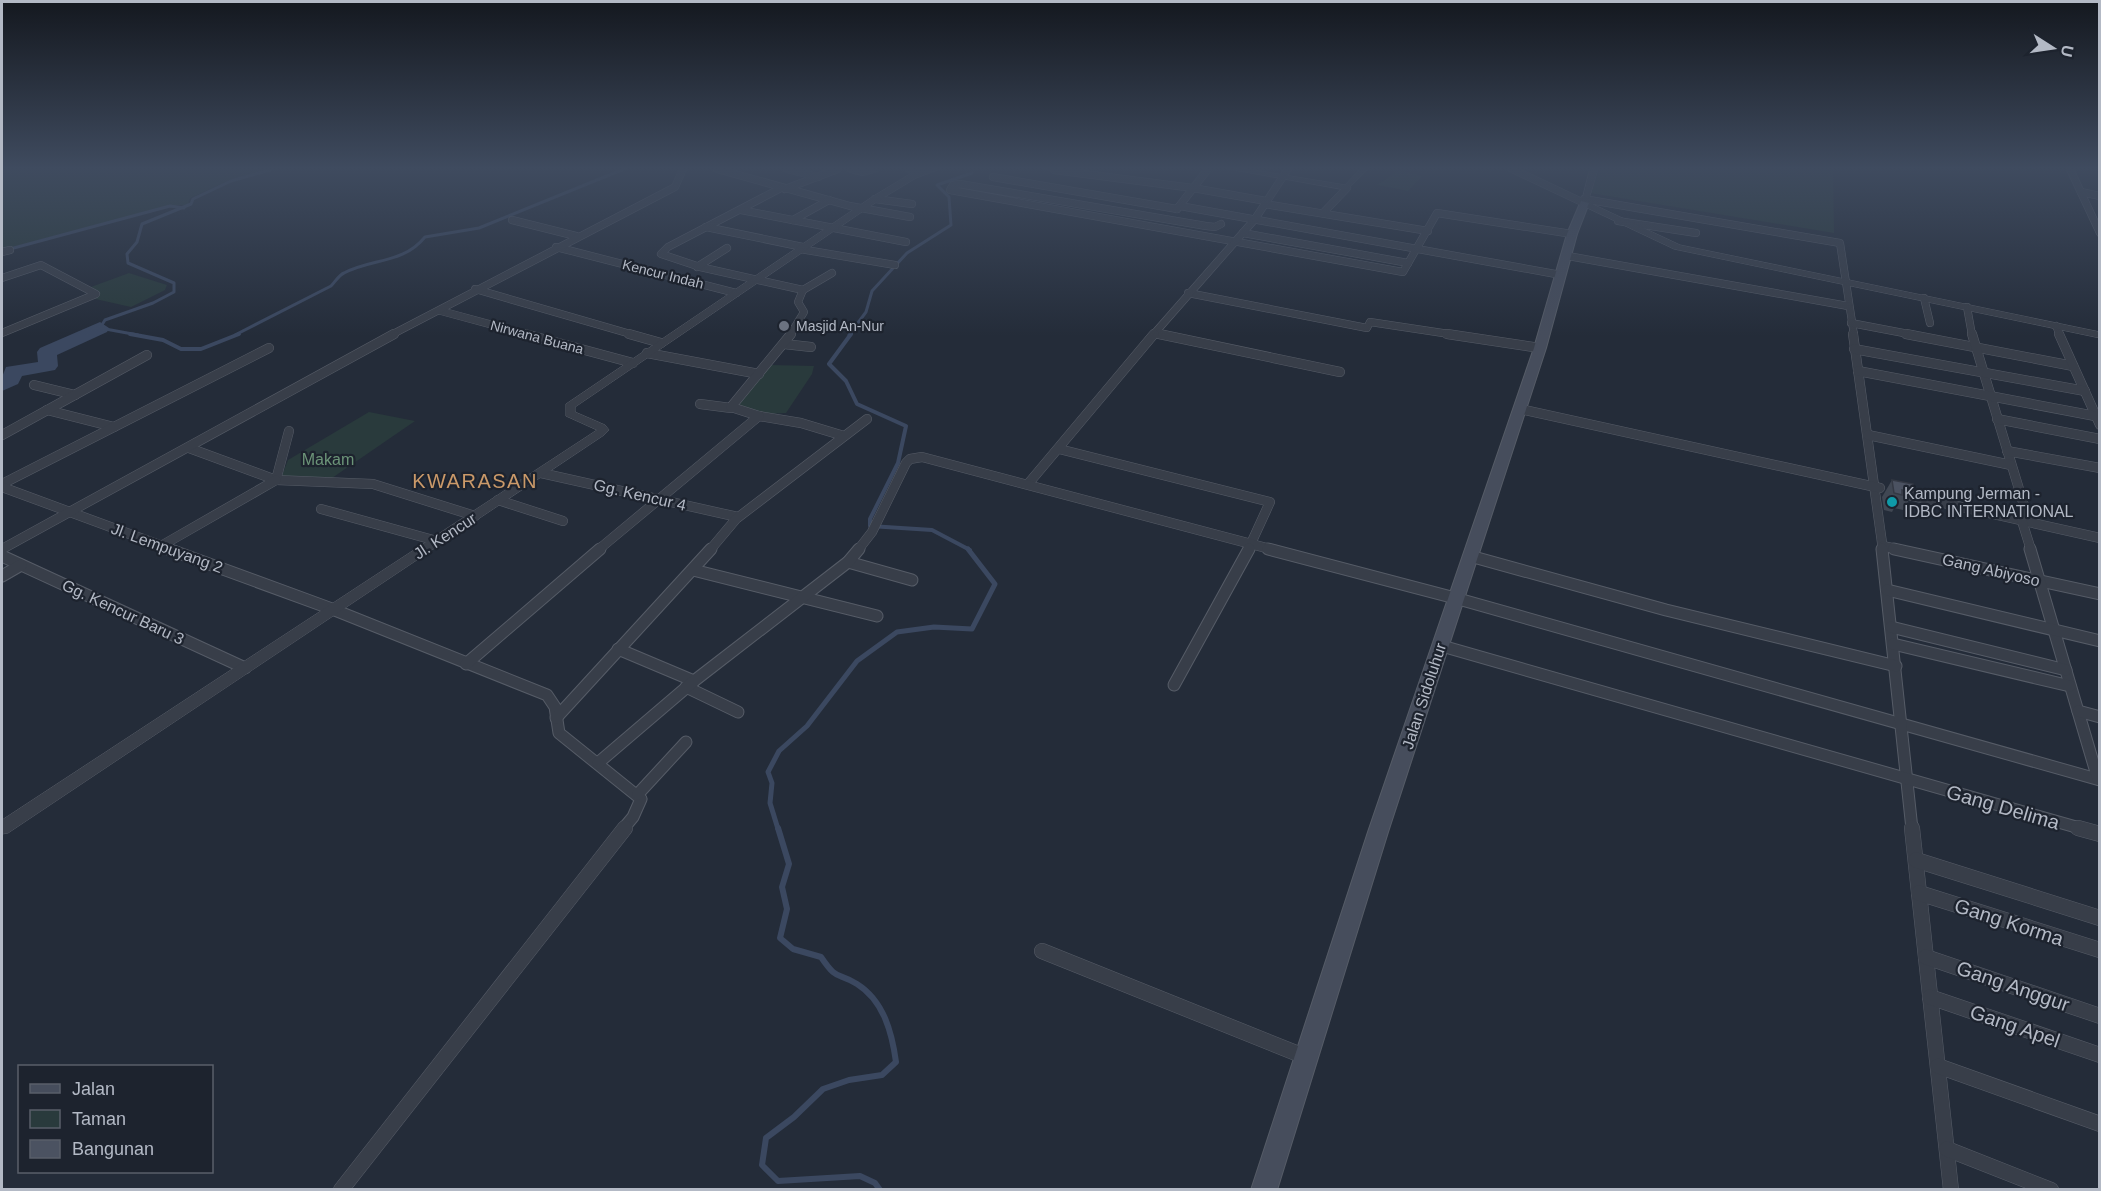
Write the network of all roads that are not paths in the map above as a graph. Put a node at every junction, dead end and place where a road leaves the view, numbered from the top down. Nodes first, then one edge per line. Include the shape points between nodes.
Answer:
1 (530, 225) edge
2 (599, 225) edge
3 (711, 225) edge
4 (815, 225) edge
5 (836, 225) edge
6 (1144, 225) edge
7 (1160, 225) edge
8 (1198, 225) edge
9 (1219, 225) edge
10 (1250, 225) edge
11 (1285, 225) edge
12 (1391, 225) edge
13 (1431, 225) edge
14 (1515, 225) edge
15 (1575, 225) edge
16 (1626, 225) edge
17 (1641, 225) edge
18 (1731, 225) edge
19 (2098, 225) edge
20 (706, 227) junction
21 (1158, 227) junction
22 (831, 228) junction
23 (1428, 231) junction
24 (1243, 233) junction
25 (1696, 233) dead end
26 (2100, 233) edge
27 (1572, 234) junction
28 (576, 236) junction
29 (1234, 240) junction
30 (906, 242) dead end
31 (556, 247) junction
32 (727, 248) dead end
33 (802, 248) junction
34 (1416, 249) junction
35 (1568, 256) junction
36 (1408, 263) junction
37 (895, 265) dead end
38 (697, 267) junction
39 (832, 273) dead end
40 (1560, 275) junction
41 (2, 278) edge
42 (756, 279) junction
43 (1844, 281) junction
44 (475, 289) junction
45 (803, 290) junction
46 (736, 293) junction
47 (1188, 293) junction
48 (1924, 298) junction
49 (1848, 306) junction
50 (1967, 308) junction
51 (441, 311) dead end
52 (1851, 323) junction
53 (1930, 323) dead end
54 (2056, 326) junction
55 (2, 333) edge
56 (1156, 333) junction
57 (2100, 335) edge
58 (662, 343) junction
59 (784, 344) junction
60 (1974, 346) junction
61 (811, 347) dead end
62 (269, 348) dead end
63 (1540, 348) junction
64 (1854, 349) junction
65 (647, 353) junction
66 (147, 355) dead end
67 (633, 363) junction
68 (2073, 366) junction
69 (1858, 371) junction
70 (1340, 372) dead end
71 (1982, 373) junction
72 (759, 374) junction
73 (34, 386) dead end
74 (2085, 391) junction
75 (75, 395) junction
76 (1989, 397) junction
77 (700, 404) dead end
78 (731, 408) junction
79 (1520, 409) junction
80 (47, 410) junction
81 (759, 416) junction
82 (2096, 416) junction
83 (1997, 419) junction
84 (867, 420) dead end
85 (2100, 425) edge
86 (114, 427) junction
87 (289, 431) dead end
88 (2, 435) edge
89 (1868, 435) junction
90 (844, 436) junction
91 (2100, 439) edge
92 (189, 448) junction
93 (1059, 448) junction
94 (2007, 451) junction
95 (2011, 465) junction
96 (2100, 468) edge
97 (541, 473) junction
98 (276, 480) junction
99 (1028, 484) junction
100 (2, 486) edge
101 (1876, 488) junction
102 (657, 500) junction
103 (498, 501) junction
104 (321, 509) dead end
105 (69, 511) junction
106 (475, 516) junction
107 (738, 517) junction
108 (2026, 521) junction
109 (562, 522) dead end
110 (2100, 538) edge
111 (437, 541) junction
112 (1251, 545) junction
113 (161, 546) junction
114 (1883, 546) junction
115 (2, 549) edge
116 (2, 556) edge
117 (1470, 556) junction
118 (848, 562) junction
119 (21, 565) junction
120 (693, 570) junction
121 (2, 576) edge
122 (912, 580) dead end
123 (2040, 580) junction
124 (1887, 590) junction
125 (2100, 594) edge
126 (805, 596) junction
127 (1455, 598) junction
128 (332, 609) junction
129 (878, 616) dead end
130 (1891, 627) junction
131 (2054, 630) junction
132 (2100, 641) edge
133 (1893, 644) junction
134 (1442, 646) junction
135 (618, 649) junction
136 (466, 663) junction
137 (1896, 666) junction
138 (245, 668) junction
139 (2066, 670) junction
140 (690, 684) junction
141 (1174, 685) dead end
142 (2070, 686) junction
143 (2078, 711) junction
144 (738, 712) dead end
145 (2100, 717) edge
146 (556, 718) junction
147 (1902, 723) junction
148 (686, 742) dead end
149 (598, 763) junction
150 (2099, 779) edge
151 (1907, 780) junction
152 (638, 794) junction
153 (2, 828) edge
154 (2100, 834) edge
155 (1916, 860) junction
156 (1919, 893) junction
157 (2100, 918) edge
158 (2100, 950) edge
159 (1042, 951) dead end
160 (1926, 957) junction
161 (1930, 997) junction
162 (2100, 1016) edge
163 (2100, 1055) edge
164 (1306, 1058) junction
165 (1938, 1066) junction
166 (2100, 1124) edge
167 (1947, 1149) junction
168 (341, 1190) edge
169 (1264, 1190) edge
170 (1951, 1190) edge
171 (2051, 1190) edge

1 - 28 street
2 - 28 street
3 - 20 street
4 - 22 street
5 - 22 street, Jl. Kencur
6 - 21 street
7 - 21 street
8 - 9 street
10 - 24 street
11 - 34 street
12 - 23 street
13 - 23 street
14 - 27 street
15 - 27 main road, Jalan Sidoluhur
16 - 43 street via 1677,247
17 - 25 street
18 - 43 street via 1839,242
19 - 26 street
20 - 33 street
20 - 38 street via 661,252 665,258
21 - 29 street
22 - 30 street
22 - 33 street, Jl. Kencur
23 - 34 street
24 - 29 street
24 - 36 street
27 - 35 main road, Jalan Sidoluhur
28 - 31 street
29 - 36 street via 1403,272
29 - 47 street
31 - 44 street
31 - 46 street, Kencur Indah
32 - 38 street
33 - 37 street
33 - 42 street, Jl. Kencur
34 - 36 street
34 - 40 street
35 - 40 main road, Jalan Sidoluhur
35 - 49 street
38 - 42 street
39 - 45 street
40 - 63 main road, Jalan Sidoluhur
41 - 55 street via 41,265 96,294
42 - 45 street
42 - 46 street, Jl. Kencur
43 - 48 street
43 - 49 street
44 - 58 street
44 - 92 street
45 - 59 street via 798,302 804,312
46 - 58 street, Jl. Kencur
47 - 56 street
47 - 63 street via 1367,328 1370,322
48 - 50 street
48 - 53 street
49 - 52 street
50 - 54 street
50 - 60 street
51 - 67 street, Nirwana Buana
52 - 60 street
52 - 64 street
54 - 57 street
54 - 68 street
56 - 70 street
56 - 93 street
58 - 65 street, Jl. Kencur
59 - 61 street
59 - 72 street
60 - 68 street
60 - 71 street
62 - 86 street
63 - 79 main road, Jalan Sidoluhur
64 - 69 street
64 - 71 street
65 - 67 street, Jl. Kencur
65 - 72 street
66 - 75 street
67 - 97 street, Jl. Kencur via 568,409 570,414 601,427 602,431
68 - 74 street
69 - 76 street
69 - 89 street
71 - 74 street
71 - 76 street
72 - 78 street
73 - 75 street
74 - 82 street
75 - 80 street
76 - 82 street
76 - 83 street
77 - 78 street
78 - 81 street
79 - 101 street
79 - 117 main road, Jalan Sidoluhur
80 - 86 street
80 - 88 street
81 - 90 street
81 - 102 street
82 - 85 street
83 - 91 street
83 - 94 street
84 - 90 street
86 - 100 street
87 - 98 street
89 - 95 street
89 - 101 street
90 - 107 street
92 - 98 street
92 - 105 street
93 - 99 street
93 - 112 street via 1270,502
94 - 95 street
94 - 96 street
95 - 108 street
97 - 102 street, Gg. Kencur 4
97 - 103 street, Jl. Kencur
98 - 106 street via 373,484
98 - 113 street
99 - 112 street
99 - 118 street via 926,457 913,458 906,464 874,528
100 - 105 street, Jl. Lempuyang 2
101 - 108 street
101 - 114 street
102 - 107 street, Gg. Kencur 4
102 - 136 street
103 - 106 street, Jl. Kencur
103 - 109 street
104 - 111 street
105 - 113 street, Jl. Lempuyang 2
105 - 115 street
106 - 111 street, Jl. Kencur
107 - 120 street
108 - 110 street
108 - 123 street
111 - 128 street, Jl. Kencur
112 - 127 street
112 - 141 street
113 - 128 street, Jl. Lempuyang 2
114 - 123 street, Gang Abiyoso
114 - 124 street
116 - 119 street, Gg. Kencur Baru 3
117 - 127 main road, Jalan Sidoluhur
117 - 137 street via 1666,610
118 - 122 street
118 - 126 street
119 - 121 street
119 - 138 street, Gg. Kencur Baru 3
120 - 126 street
120 - 135 street
123 - 125 street, Gang Abiyoso
123 - 131 street
124 - 130 street
124 - 131 street
126 - 129 street
126 - 140 street
127 - 134 main road, Jalan Sidoluhur
127 - 147 street
128 - 136 street, Jl. Lempuyang 2
128 - 138 street, Jl. Kencur
130 - 133 street
130 - 139 street
131 - 132 street
131 - 139 street
133 - 137 street
133 - 142 street
134 - 151 street, Gang Delima
134 - 164 main road, Jalan Sidoluhur
135 - 140 street
135 - 146 street
136 - 146 street, Jl. Lempuyang 2 via 547,695 555,707
137 - 147 street
138 - 153 street, Jl. Kencur
139 - 142 street
140 - 144 street
140 - 149 street
142 - 143 street
143 - 145 street
143 - 150 street
146 - 149 street, Jl. Lempuyang 2 via 559,733
147 - 150 street
147 - 151 street
148 - 152 street
149 - 152 street, Jl. Lempuyang 2
151 - 154 street, Gang Delima
151 - 155 street
152 - 168 street via 641,799 633,817
155 - 156 street
155 - 157 street
156 - 158 street, Gang Korma
156 - 160 street
159 - 164 street
160 - 161 street
160 - 162 street, Gang Anggur
161 - 163 street, Gang Apel
161 - 165 street
164 - 169 main road, Jalan Sidoluhur
165 - 166 street
165 - 167 street
167 - 170 street
167 - 171 street

